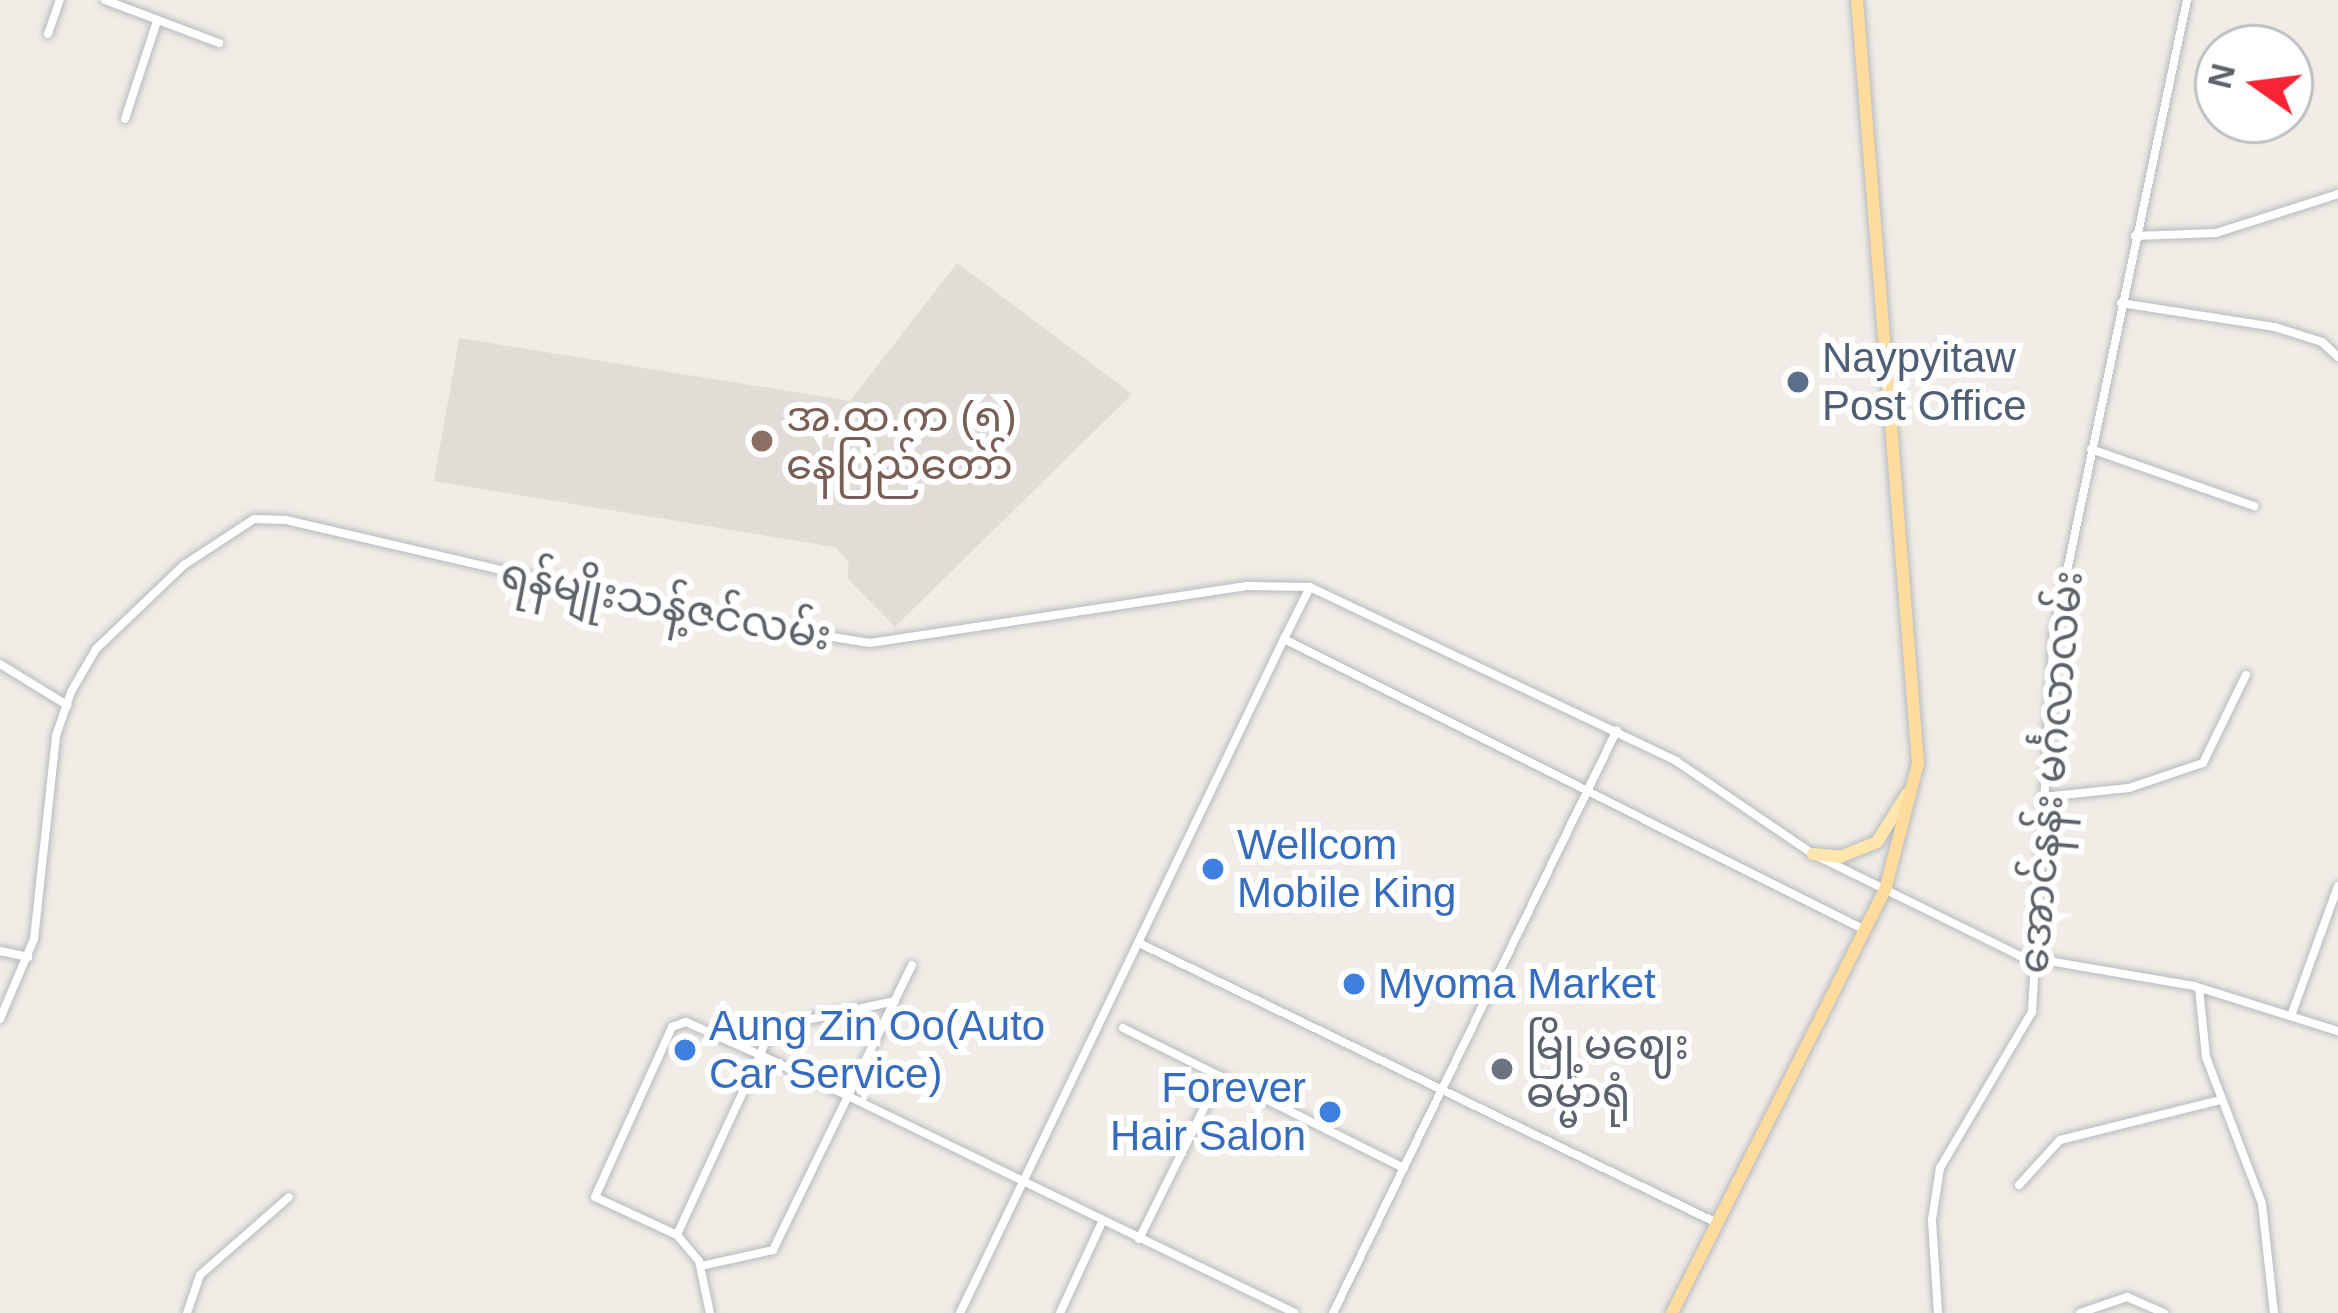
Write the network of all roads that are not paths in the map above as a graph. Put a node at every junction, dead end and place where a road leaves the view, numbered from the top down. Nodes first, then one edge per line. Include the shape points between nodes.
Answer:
1 (61, 0) edge
2 (105, 0) edge
3 (1856, 0) edge
4 (2187, 0) edge
5 (157, 21) junction
6 (47, 34) dead end
7 (219, 44) dead end
8 (125, 119) dead end
9 (2338, 194) edge
10 (2135, 236) junction
11 (2121, 303) junction
12 (2338, 357) edge
13 (2090, 449) junction
14 (2254, 506) dead end
15 (1310, 587) junction
16 (1284, 639) junction
17 (0, 664) edge
18 (2246, 675) dead end
19 (67, 705) junction
20 (1617, 730) junction
21 (1916, 776) junction
22 (1588, 789) junction
23 (2043, 797) junction
24 (1813, 854) junction
25 (2338, 886) edge
26 (1885, 890) junction
27 (1867, 931) junction
28 (1139, 943) junction
29 (0, 950) edge
30 (28, 957) junction
31 (2035, 959) junction
32 (912, 965) dead end
33 (2199, 988) junction
34 (895, 1001) junction
35 (2290, 1016) junction
36 (0, 1019) edge
37 (1123, 1028) dead end
38 (2338, 1031) edge
39 (760, 1055) junction
40 (1220, 1076) junction
41 (1440, 1094) junction
42 (848, 1096) junction
43 (2221, 1100) junction
44 (1404, 1168) junction
45 (1023, 1184) junction
46 (2019, 1185) dead end
47 (289, 1197) dead end
48 (1102, 1222) junction
49 (1718, 1223) junction
50 (677, 1235) junction
51 (1139, 1239) junction
52 (701, 1266) junction
53 (187, 1313) edge
54 (710, 1313) edge
55 (960, 1313) edge
56 (1060, 1313) edge
57 (1294, 1313) edge
58 (1333, 1313) edge
59 (1672, 1313) edge
60 (1938, 1313) edge
61 (2080, 1313) edge
62 (2164, 1313) edge
63 (2274, 1313) edge

1 - 6 street
2 - 5 street
3 - 21 highway via 1918,704
4 - 10 street, အောင်နန်း မင်္ဂလာလမ်း
5 - 7 street
5 - 8 street
9 - 10 street via 2216,233
10 - 11 street, အောင်နန်း မင်္ဂလာလမ်း
11 - 12 street via 2275,327 2322,342
11 - 13 street, အောင်နန်း မင်္ဂလာလမ်း
13 - 14 street
13 - 23 street, အောင်နန်း မင်္ဂလာလမ်း via 2054,633
15 - 16 street
15 - 19 street, ရန်မျိုးသန့်ဇင်လမ်း via 1246,586 870,643 693,615 254,519 184,566 96,649
15 - 20 street, ရန်မျိုးသန့်ဇင်လမ်း
16 - 22 street
16 - 28 street
17 - 19 street
18 - 23 street via 2203,764 2129,788
19 - 30 street, ရန်မျိုးသန့်ဇင်လမ်း
20 - 22 street
20 - 24 street, ရန်မျိုးသန့်ဇင်လမ်း via 1728,790
21 - 24 main road via 1877,842 1840,857
21 - 26 highway
22 - 27 street
22 - 41 street
23 - 31 street, အောင်နန်း မင်္ဂလာလမ်း
24 - 26 street, ရန်မျိုးသန့်ဇင်လမ်း
25 - 35 street
26 - 27 highway
26 - 31 street, ရန်မျိုးသန့်ဇင်လမ်း
27 - 49 highway
28 - 41 street
28 - 45 street
29 - 30 street
30 - 36 street, ရန်မျိုးသန့်ဇင်လမ်း
31 - 33 street, ရန်မျိုးသန့်ဇင်လမ်း
31 - 60 street, အောင်နန်း မင်္ဂလာလမ်း via 2025,1029 1940,1168 1932,1220
32 - 34 street
33 - 35 street, ရန်မျိုးသန့်ဇင်လမ်း
33 - 43 street via 2206,1057
34 - 39 street via 789,1022
34 - 42 street
35 - 38 street, ရန်မျိုးသန့်ဇင်လမ်း
37 - 40 street
39 - 42 street
39 - 50 street
39 - 50 street via 677,1022 596,1187 602,1203
40 - 44 street
40 - 51 street
41 - 44 street
41 - 49 street
42 - 45 street
42 - 52 street via 773,1250
43 - 46 street via 2060,1140
43 - 63 street via 2262,1204
44 - 58 street
45 - 48 street
45 - 55 street
47 - 53 street via 200,1275
48 - 51 street
48 - 56 street
49 - 59 highway
50 - 52 street
51 - 57 street
52 - 54 street
61 - 62 street via 2127,1298

